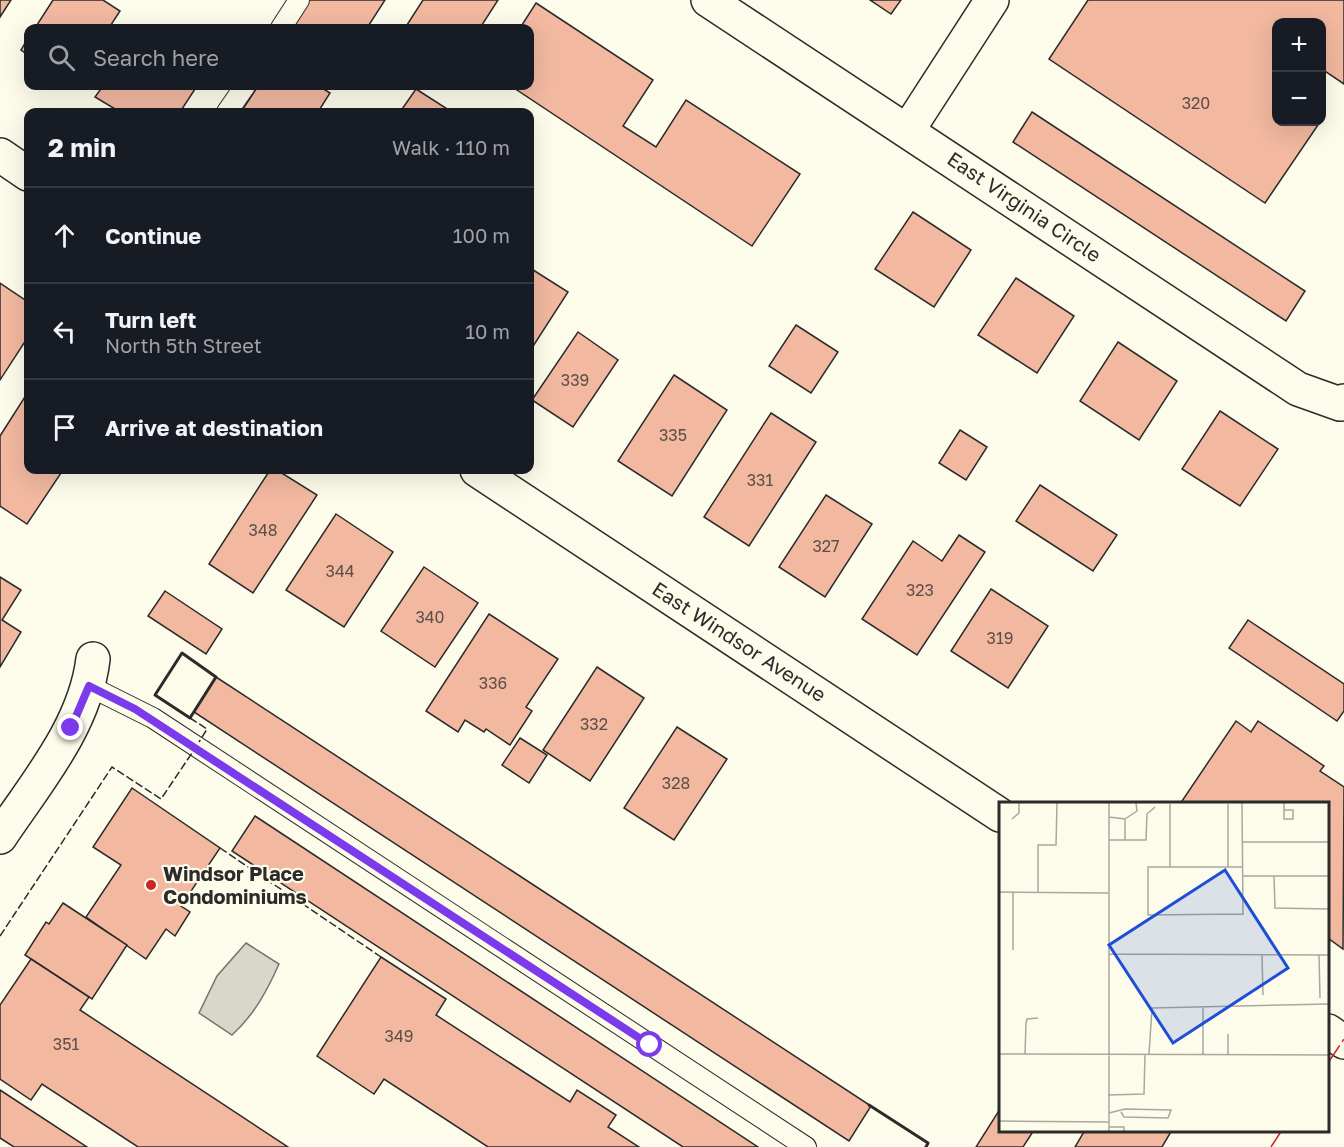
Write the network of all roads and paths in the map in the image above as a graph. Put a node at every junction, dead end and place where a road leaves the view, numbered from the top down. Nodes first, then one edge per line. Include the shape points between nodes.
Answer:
1 (299, 0) edge
2 (708, 0) edge
3 (992, 0) edge
4 (284, 24) edge
5 (241, 90) edge
6 (230, 108) edge
7 (908, 130) junction
8 (0, 155) edge
9 (24, 171) edge
10 (1344, 401) edge
11 (483, 474) edge
12 (91, 672) joint
13 (999, 814) edge
14 (0, 837) edge
15 (1329, 1032) edge
16 (1344, 1042) edge
17 (806, 1147) edge

1 - 4 lane
2 - 7 street, East Virginia Circle
3 - 7 street
5 - 6 lane
7 - 10 street, East Virginia Circle via 1298,389 1340,404
8 - 9 street
11 - 13 street, East Windsor Avenue
12 - 14 street via 71,728
12 - 17 lane via 153,718
15 - 16 street

